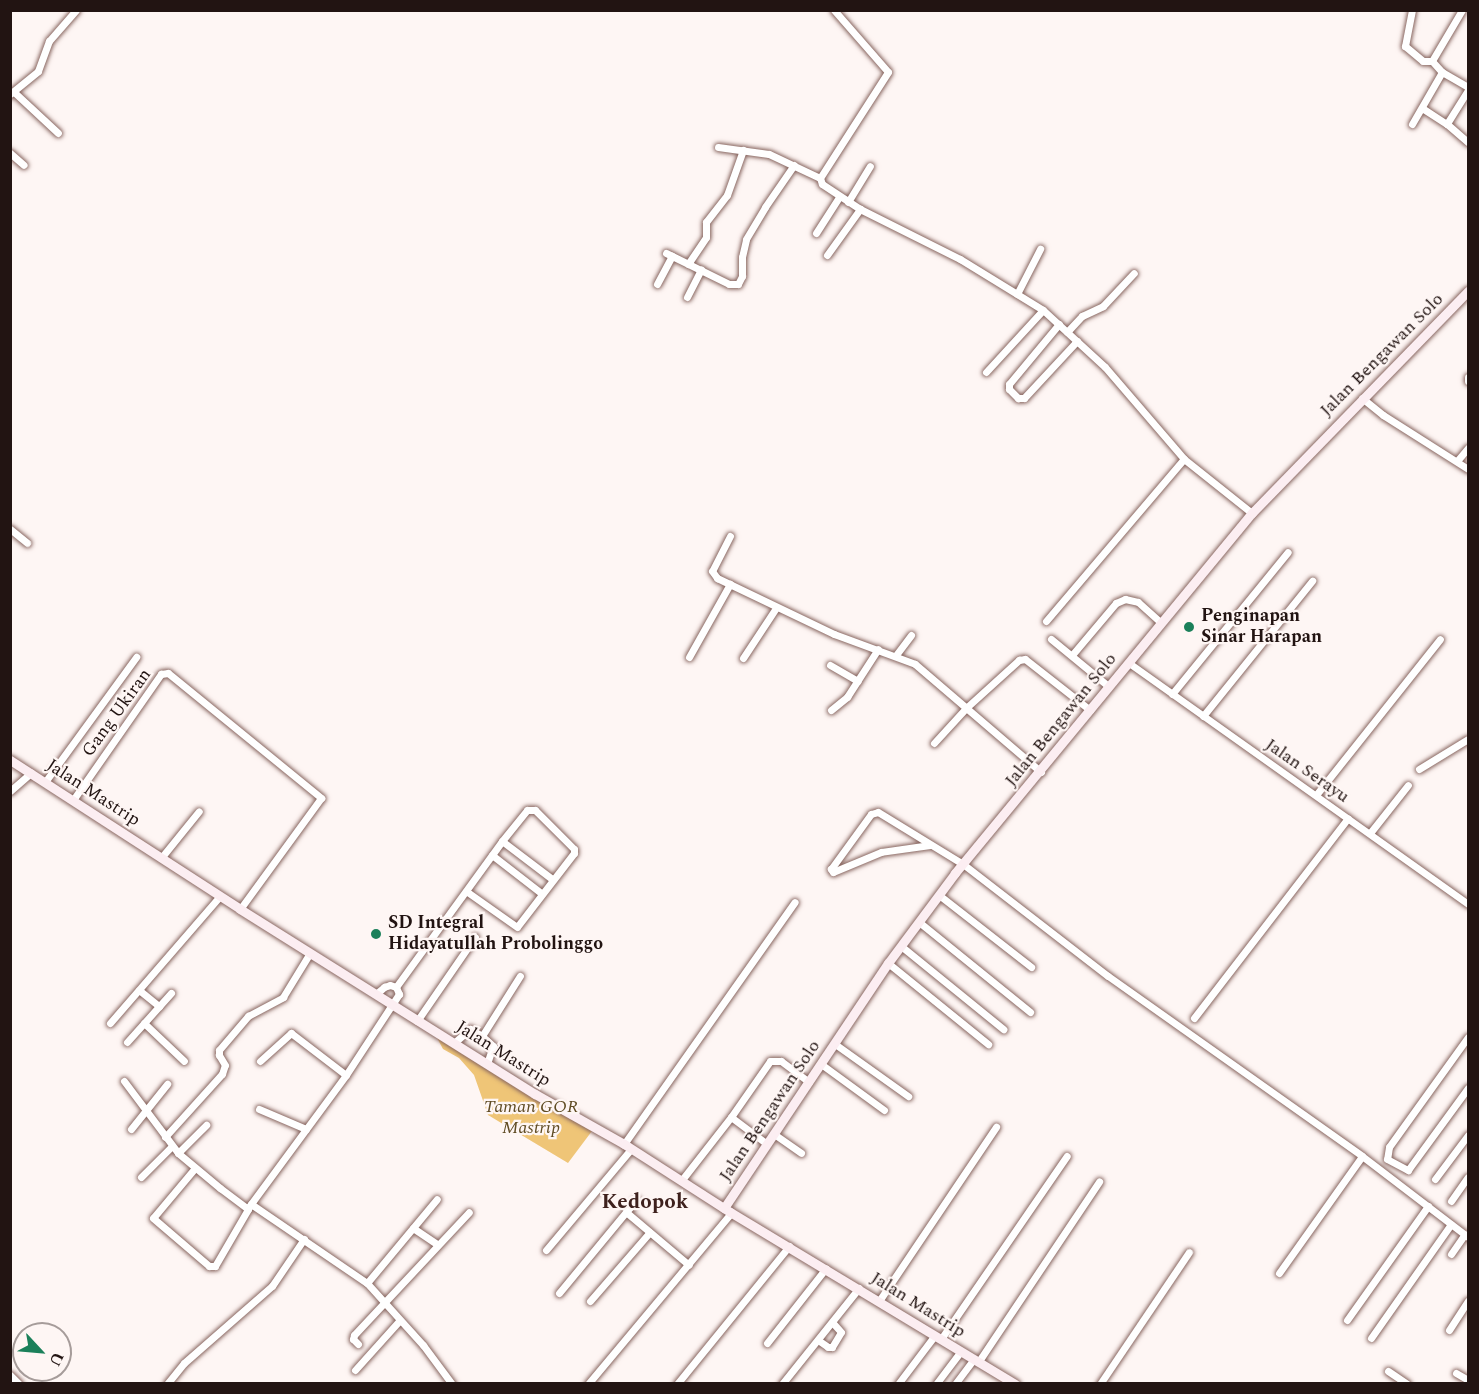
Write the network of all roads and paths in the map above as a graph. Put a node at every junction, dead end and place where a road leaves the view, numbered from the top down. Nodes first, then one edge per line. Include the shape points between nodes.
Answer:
1 (75, 10) edge
2 (834, 10) edge
3 (1412, 10) edge
4 (1462, 10) edge
5 (1432, 62) junction
6 (1442, 72) junction
7 (1468, 89) edge
8 (12, 93) edge
9 (1422, 108) junction
10 (1412, 124) dead end
11 (1447, 124) junction
12 (58, 133) dead end
13 (1468, 142) edge
14 (718, 147) dead end
15 (743, 150) junction
16 (10, 153) edge
17 (24, 165) dead end
18 (794, 165) junction
19 (870, 166) dead end
20 (820, 178) junction
21 (839, 197) junction
22 (848, 202) junction
23 (860, 209) junction
24 (816, 233) dead end
25 (1040, 249) dead end
26 (827, 255) dead end
27 (688, 264) junction
28 (701, 269) junction
29 (1134, 273) dead end
30 (657, 284) dead end
31 (1468, 291) edge
32 (1017, 294) junction
33 (687, 297) dead end
34 (1043, 310) junction
35 (1059, 324) junction
36 (1067, 332) junction
37 (1077, 340) junction
38 (986, 372) dead end
39 (1362, 398) junction
40 (1468, 448) edge
41 (1184, 459) junction
42 (1457, 461) junction
43 (1468, 469) edge
44 (1252, 513) junction
45 (10, 529) edge
46 (730, 536) dead end
47 (27, 543) dead end
48 (1288, 552) dead end
49 (1312, 581) dead end
50 (730, 584) junction
51 (776, 608) junction
52 (1046, 621) dead end
53 (1161, 623) junction
54 (911, 634) dead end
55 (1051, 639) dead end
56 (1440, 639) dead end
57 (878, 649) junction
58 (896, 655) junction
59 (1072, 655) junction
60 (136, 657) dead end
61 (689, 657) dead end
62 (743, 658) dead end
63 (1129, 663) junction
64 (830, 664) dead end
65 (858, 681) junction
66 (1108, 686) junction
67 (1172, 694) junction
68 (966, 708) junction
69 (831, 710) dead end
70 (1090, 710) junction
71 (1203, 716) junction
72 (1468, 739) edge
73 (934, 742) dead end
74 (10, 760) edge
75 (1419, 769) dead end
76 (1041, 772) junction
77 (31, 773) junction
78 (45, 782) junction
79 (1408, 784) dead end
80 (10, 791) edge
81 (1316, 795) junction
82 (73, 800) junction
83 (199, 811) dead end
84 (1348, 818) junction
85 (1370, 833) junction
86 (502, 841) junction
87 (930, 845) junction
88 (492, 855) junction
89 (161, 858) junction
90 (963, 864) junction
91 (552, 879) junction
92 (466, 891) junction
93 (541, 893) junction
94 (939, 895) junction
95 (220, 896) junction
96 (795, 902) dead end
97 (1468, 904) edge
98 (240, 909) junction
99 (919, 922) junction
100 (475, 937) dead end
101 (901, 946) junction
102 (310, 954) junction
103 (888, 963) junction
104 (1031, 967) dead end
105 (520, 976) dead end
106 (396, 987) junction
107 (139, 990) junction
108 (171, 993) dead end
109 (376, 994) junction
110 (393, 1004) junction
111 (159, 1006) junction
112 (1030, 1012) dead end
113 (1194, 1018) dead end
114 (417, 1021) junction
115 (110, 1023) dead end
116 (144, 1023) junction
117 (1003, 1029) dead end
118 (482, 1036) junction
119 (1468, 1037) edge
120 (127, 1042) dead end
121 (455, 1042) junction
122 (835, 1044) junction
123 (988, 1044) dead end
124 (184, 1061) dead end
125 (260, 1061) dead end
126 (487, 1063) junction
127 (821, 1064) junction
128 (346, 1075) junction
129 (124, 1081) dead end
130 (809, 1082) junction
131 (167, 1084) dead end
132 (1468, 1088) edge
133 (908, 1096) dead end
134 (259, 1109) dead end
135 (148, 1110) junction
136 (884, 1110) dead end
137 (731, 1117) junction
138 (206, 1125) dead end
139 (996, 1126) dead end
140 (131, 1128) dead end
141 (306, 1129) junction
142 (774, 1134) junction
143 (1468, 1135) edge
144 (165, 1137) junction
145 (767, 1144) junction
146 (172, 1146) junction
147 (628, 1146) junction
148 (178, 1153) junction
149 (801, 1153) dead end
150 (1067, 1156) dead end
151 (1362, 1156) junction
152 (195, 1167) junction
153 (141, 1177) dead end
154 (1468, 1177) edge
155 (1436, 1179) dead end
156 (681, 1181) junction
157 (1100, 1182) dead end
158 (437, 1199) dead end
159 (637, 1200) dead end
160 (1451, 1201) dead end
161 (1428, 1206) junction
162 (249, 1207) junction
163 (728, 1211) junction
164 (469, 1212) dead end
165 (626, 1212) junction
166 (1451, 1224) junction
167 (413, 1228) junction
168 (650, 1232) junction
169 (1467, 1235) edge
170 (304, 1239) junction
171 (438, 1245) junction
172 (789, 1246) junction
173 (546, 1250) dead end
174 (1189, 1251) dead end
175 (1451, 1254) dead end
176 (689, 1265) junction
177 (826, 1268) junction
178 (1279, 1273) dead end
179 (367, 1284) junction
180 (859, 1288) junction
181 (559, 1293) dead end
182 (590, 1301) dead end
183 (879, 1301) junction
184 (1468, 1301) edge
185 (385, 1303) junction
186 (400, 1320) junction
187 (1347, 1320) dead end
188 (832, 1322) junction
189 (1449, 1330) dead end
190 (938, 1337) junction
191 (1371, 1338) dead end
192 (818, 1340) junction
193 (767, 1343) dead end
194 (358, 1344) dead end
195 (961, 1351) junction
196 (976, 1360) junction
197 (355, 1370) dead end
198 (1388, 1371) dead end
199 (1456, 1373) dead end
200 (10, 1375) edge
201 (1468, 1380) edge
202 (1008, 1382) edge
203 (19, 1383) edge
204 (167, 1383) edge
205 (453, 1383) edge
206 (588, 1383) edge
207 (677, 1383) edge
208 (782, 1383) edge
209 (898, 1383) edge
210 (936, 1383) edge
211 (955, 1383) edge
212 (1100, 1383) edge
213 (1407, 1383) edge

1 - 8 street via 49,41 38,71
2 - 20 street via 888,72
3 - 5 street via 1405,46 1423,61
4 - 5 street
5 - 6 street
6 - 7 street
6 - 9 street
7 - 11 street
8 - 12 street
9 - 10 street
9 - 11 street
11 - 13 street
14 - 15 street
15 - 18 street via 769,154
15 - 27 street via 727,195 706,222 706,237
16 - 17 street
18 - 20 street
18 - 28 street via 746,239 740,281 729,284
19 - 22 street
20 - 21 street
21 - 22 street
21 - 24 street
22 - 23 street
23 - 26 street
23 - 32 street via 942,249
25 - 32 street
27 - 28 street
27 - 30 street via 669,255
28 - 33 street
29 - 36 street via 1102,306 1082,316
31 - 39 main road, Jalan Bengawan Solo
32 - 34 street
34 - 35 street
34 - 38 street
35 - 36 street
35 - 37 street via 1009,384 1018,398 1024,398
36 - 37 street
37 - 41 street
39 - 42 street
39 - 44 main road, Jalan Bengawan Solo
40 - 42 street
41 - 44 street
41 - 52 street
42 - 43 street
44 - 53 main road, Jalan Bengawan Solo
45 - 47 street
46 - 50 street via 712,574
48 - 67 street
49 - 71 street
50 - 51 street
50 - 61 street
51 - 57 street
51 - 62 street
53 - 59 street via 1138,602 1125,599 1116,603
53 - 63 main road, Jalan Bengawan Solo
54 - 58 street
55 - 59 street
56 - 81 street
57 - 58 street
57 - 65 street
58 - 68 street via 915,664
59 - 66 street
60 - 78 street
63 - 66 main road, Jalan Bengawan Solo
63 - 67 street, Jalan Serayu
64 - 65 street
65 - 69 street via 844,701
66 - 70 main road, Jalan Bengawan Solo
67 - 71 street, Jalan Serayu
68 - 70 street via 1022,659
68 - 73 street
68 - 76 street
70 - 76 main road, Jalan Bengawan Solo
71 - 81 street, Jalan Serayu
72 - 75 street
74 - 77 main road, Jalan Mastrip
76 - 90 main road, Jalan Bengawan Solo
77 - 78 main road, Jalan Mastrip
77 - 80 street
78 - 82 main road, Jalan Mastrip
79 - 85 street
81 - 84 street, Jalan Serayu
82 - 89 main road, Jalan Mastrip
82 - 98 street, Gang Ukiran via 164,672 321,798
83 - 89 street
84 - 85 street, Jalan Serayu
84 - 113 street
85 - 97 street, Jalan Serayu
86 - 88 street
86 - 91 street
86 - 91 street via 526,810 535,810 574,851
87 - 87 street via 874,812 831,869 833,872 881,852
87 - 90 street
88 - 92 street
88 - 93 street
89 - 95 main road, Jalan Mastrip
90 - 94 main road, Jalan Bengawan Solo
90 - 151 street via 1105,973
91 - 93 street
92 - 93 street via 517,927
92 - 106 street
94 - 99 main road, Jalan Bengawan Solo
94 - 104 street
95 - 98 main road, Jalan Mastrip
95 - 107 street
96 - 147 street
98 - 102 main road, Jalan Mastrip
99 - 101 main road, Jalan Bengawan Solo
99 - 112 street
100 - 114 street
101 - 103 main road, Jalan Bengawan Solo
101 - 117 street
102 - 109 main road, Jalan Mastrip
102 - 144 street via 283,997 248,1016 219,1050 225,1062 222,1074
103 - 122 main road, Jalan Bengawan Solo
103 - 123 street
105 - 118 street
106 - 109 street via 384,987
106 - 110 street via 399,994
107 - 111 street
107 - 115 street
108 - 111 street
109 - 110 main road, Jalan Mastrip
110 - 114 main road, Jalan Mastrip
110 - 128 street
111 - 116 street
114 - 121 main road, Jalan Mastrip
116 - 120 street
116 - 124 street
118 - 121 street via 470,1029
118 - 126 street via 492,1043
119 - 132 street via 1389,1147 1387,1158 1408,1170
121 - 126 main road, Jalan Mastrip
122 - 127 main road, Jalan Bengawan Solo
122 - 133 street
125 - 128 street via 291,1033
126 - 147 main road, Jalan Mastrip
127 - 130 main road, Jalan Bengawan Solo
127 - 136 street
128 - 141 street
129 - 135 street
130 - 137 street via 780,1061 770,1061
130 - 142 main road, Jalan Bengawan Solo
131 - 135 street
134 - 141 street
135 - 140 street
135 - 144 street
137 - 145 street
137 - 156 street
138 - 148 street
139 - 183 street
141 - 162 street
142 - 145 main road, Jalan Bengawan Solo
142 - 149 street
143 - 155 street
144 - 146 street
145 - 163 main road, Jalan Bengawan Solo
146 - 148 street
146 - 153 street
147 - 156 main road, Jalan Mastrip
147 - 173 street
148 - 152 street
150 - 190 street
151 - 161 street
151 - 178 street
152 - 162 street
152 - 162 street via 153,1218 209,1266 215,1266
154 - 160 street
156 - 163 main road, Jalan Mastrip
157 - 196 street
158 - 167 street
159 - 165 street
161 - 166 street
161 - 187 street
162 - 170 street
163 - 172 main road, Jalan Mastrip
163 - 176 street
164 - 171 street
165 - 168 street
165 - 181 street
166 - 169 street
166 - 191 street
167 - 171 street
167 - 179 street
168 - 176 street
168 - 182 street
169 - 175 street
170 - 179 street
170 - 204 street via 272,1286
171 - 185 street
172 - 177 main road, Jalan Mastrip
172 - 207 street
174 - 212 street
176 - 206 street
177 - 180 main road, Jalan Mastrip
177 - 193 street
179 - 185 street
180 - 183 main road, Jalan Mastrip
180 - 188 street
183 - 190 main road, Jalan Mastrip
184 - 189 street
185 - 186 street
185 - 194 street via 354,1335
186 - 197 street
186 - 205 street
188 - 192 street
188 - 192 street via 841,1332 832,1347
190 - 195 main road, Jalan Mastrip
190 - 209 street
192 - 208 street
195 - 196 main road, Jalan Mastrip
195 - 210 street
196 - 202 main road, Jalan Mastrip
196 - 211 street
198 - 213 street
199 - 201 street
200 - 203 street

